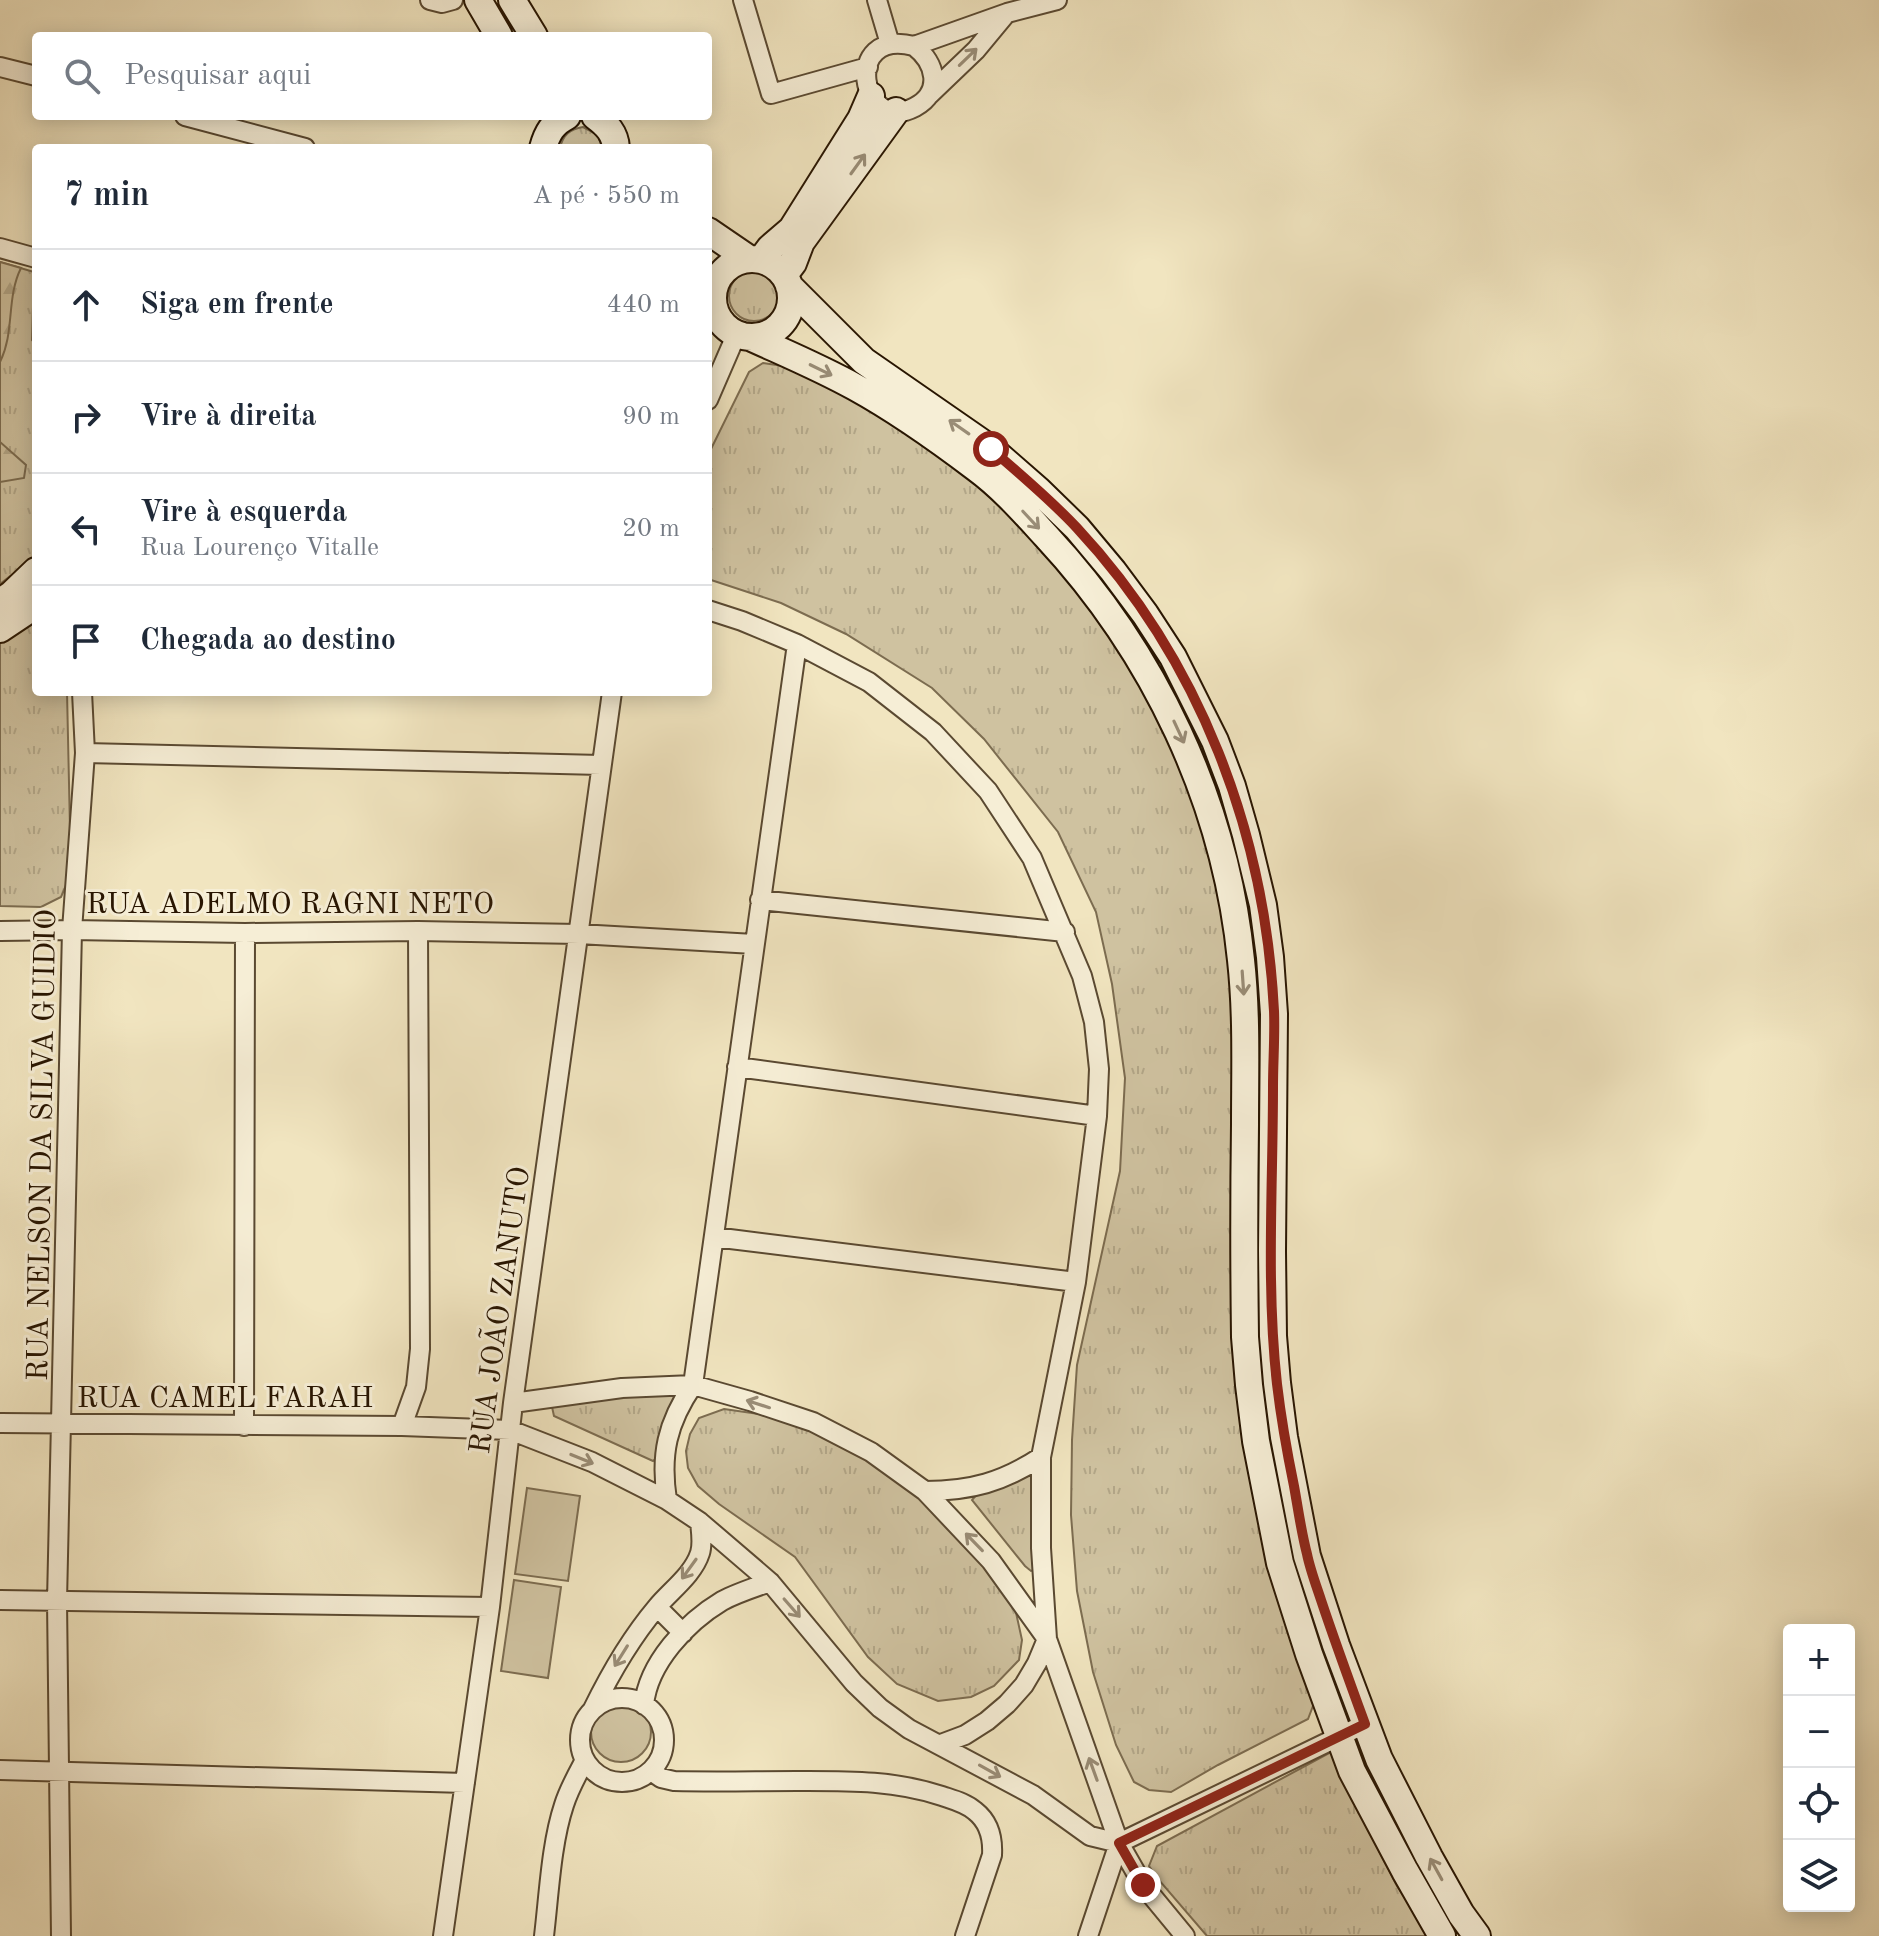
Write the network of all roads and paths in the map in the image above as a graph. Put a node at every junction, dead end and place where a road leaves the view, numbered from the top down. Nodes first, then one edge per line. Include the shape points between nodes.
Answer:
1 (430, 0) edge
2 (453, 0) edge
3 (478, 0) edge
4 (512, 0) edge
5 (743, 0) edge
6 (877, 0) edge
7 (1057, 0) edge
8 (1017, 7) edge
9 (497, 32) edge
10 (532, 32) edge
11 (890, 44) junction
12 (914, 46) junction
13 (0, 67) edge
14 (868, 67) junction
15 (32, 75) edge
16 (871, 96) junction
17 (926, 98) junction
18 (896, 111) junction
19 (200, 120) edge
20 (290, 144) edge
21 (712, 233) edge
22 (0, 248) edge
23 (32, 257) edge
24 (755, 260) junction
25 (786, 280) junction
26 (712, 307) edge
27 (743, 335) junction
28 (712, 393) edge
29 (32, 575) edge
30 (0, 602) edge
31 (32, 608) edge
32 (712, 611) edge
33 (0, 629) edge
34 (797, 644) junction
35 (82, 696) edge
36 (611, 696) edge
37 (85, 753) junction
38 (601, 765) junction
39 (760, 900) junction
40 (72, 930) junction
41 (0, 931) edge
42 (418, 931) junction
43 (1065, 932) junction
44 (245, 933) junction
45 (579, 934) junction
46 (754, 944) junction
47 (737, 1067) junction
48 (1097, 1116) junction
49 (714, 1237) junction
50 (1076, 1282) junction
51 (693, 1385) junction
52 (513, 1403) junction
53 (0, 1423) edge
54 (62, 1424) junction
55 (244, 1426) junction
56 (402, 1426) junction
57 (510, 1430) junction
58 (1041, 1457) junction
59 (925, 1491) junction
60 (667, 1500) junction
61 (700, 1522) junction
62 (770, 1582) junction
63 (0, 1600) edge
64 (57, 1601) junction
65 (490, 1607) junction
66 (657, 1607) junction
67 (683, 1633) junction
68 (1047, 1639) junction
69 (644, 1705) junction
70 (593, 1709) junction
71 (1365, 1724) junction
72 (1339, 1735) junction
73 (941, 1744) junction
74 (585, 1760) junction
75 (0, 1770) edge
76 (59, 1770) junction
77 (651, 1771) junction
78 (465, 1783) junction
79 (1119, 1843) junction
80 (61, 1936) edge
81 (443, 1936) edge
82 (544, 1936) edge
83 (965, 1936) edge
84 (1088, 1936) edge
85 (1185, 1936) edge
86 (1442, 1936) edge
87 (1477, 1936) edge

1 - 2 street
3 - 9 main road
4 - 10 main road
5 - 14 street via 771,94
6 - 11 street
7 - 8 street
8 - 12 street
17 -> 8 street
11 - 12 street
11 - 14 street via 871,57
12 - 17 street via 931,64
13 - 15 street
14 - 16 street
16 - 18 street
16 - 24 main road via 792,229
17 - 18 street
25 -> 18 main road via 801,242
19 - 20 street
21 - 24 main road
22 - 23 street
24 - 25 main road via 770,263
24 - 26 main road via 727,269 714,290
25 - 27 main road via 791,298 783,322 763,335
71 -> 25 main road via 1307,1556 1284,1437 1273,1336 1270,957 1246,835 1215,741 1173,657 1077,528 991,449 864,361
26 - 27 main road via 722,322
27 - 28 street
27 -> 72 main road via 855,387 979,469 1056,546 1122,630 1189,752 1219,842 1241,960 1245,1337 1256,1441 1280,1563
29 - 30 main road
31 - 33 main road
32 - 34 street
34 - 39 street
34 - 43 street via 869,682 933,732 988,791 1032,858
35 - 37 street, RUA NELSON DA SILVA GUIDIO
36 - 38 street, RUA JOÃO ZANUTO
37 - 38 street
37 - 40 street, RUA NELSON DA SILVA GUIDIO
38 - 45 street, RUA JOÃO ZANUTO
39 - 43 street
39 - 46 street
40 - 41 street, RUA ADELMO RAGNI NETO
40 - 44 street, RUA ADELMO RAGNI NETO
40 - 54 street, RUA NELSON DA SILVA GUIDIO
42 - 44 street, RUA ADELMO RAGNI NETO
42 - 45 street, RUA ADELMO RAGNI NETO
42 - 56 street via 420,1349 416,1387
43 - 48 street via 1094,1022
44 - 55 street
45 - 46 street, RUA ADELMO RAGNI NETO
45 - 52 street, RUA JOÃO ZANUTO
46 - 47 street
47 - 48 street
47 - 49 street
48 - 50 street
49 - 50 street
49 - 51 street
50 - 58 street
51 - 52 street via 622,1388
59 -> 51 street via 871,1452 813,1422
51 - 60 street via 667,1440
52 - 57 street, RUA JOÃO ZANUTO
53 - 54 street, RUA CAMEL FARAH
54 - 55 street, RUA CAMEL FARAH
54 - 64 street, RUA NELSON DA SILVA GUIDIO
55 - 56 street, RUA CAMEL FARAH
56 - 57 street, RUA CAMEL FARAH
57 -> 60 street, RUA CAMEL FARAH via 592,1462
57 - 65 street, RUA JOÃO ZANUTO
58 - 59 street via 986,1484
58 - 68 street
68 -> 59 street via 991,1561
60 - 61 street, RUA CAMEL FARAH
61 - 62 street, RUA CAMEL FARAH
61 -> 66 street via 700,1553 693,1567
62 - 67 street via 723,1601
62 -> 73 street, RUA CAMEL FARAH via 880,1708
63 - 64 street
64 - 65 street
64 - 76 street, RUA NELSON DA SILVA GUIDIO
65 - 78 street, RUA JOÃO ZANUTO
66 - 67 street
66 -> 70 street via 621,1656
67 - 69 street via 654,1669
68 - 73 street via 1031,1674 1007,1704 965,1735
79 -> 68 street
69 - 70 street via 612,1699
69 - 77 street via 659,1721 664,1742
70 - 74 street via 581,1728
71 - 72 street
87 -> 71 main road via 1429,1857
72 - 79 street
72 - 86 main road via 1352,1771
73 -> 79 street, RUA CAMEL FARAH via 1033,1795 1090,1836
74 - 77 street via 610,1781 632,1781
74 - 82 street via 557,1830
75 - 76 street
76 - 78 street
76 - 80 street, RUA NELSON DA SILVA GUIDIO
77 - 83 street via 674,1781 892,1783 968,1806 986,1823 993,1847
78 - 81 street, RUA JOÃO ZANUTO
79 - 84 street
79 - 85 street via 1143,1885

